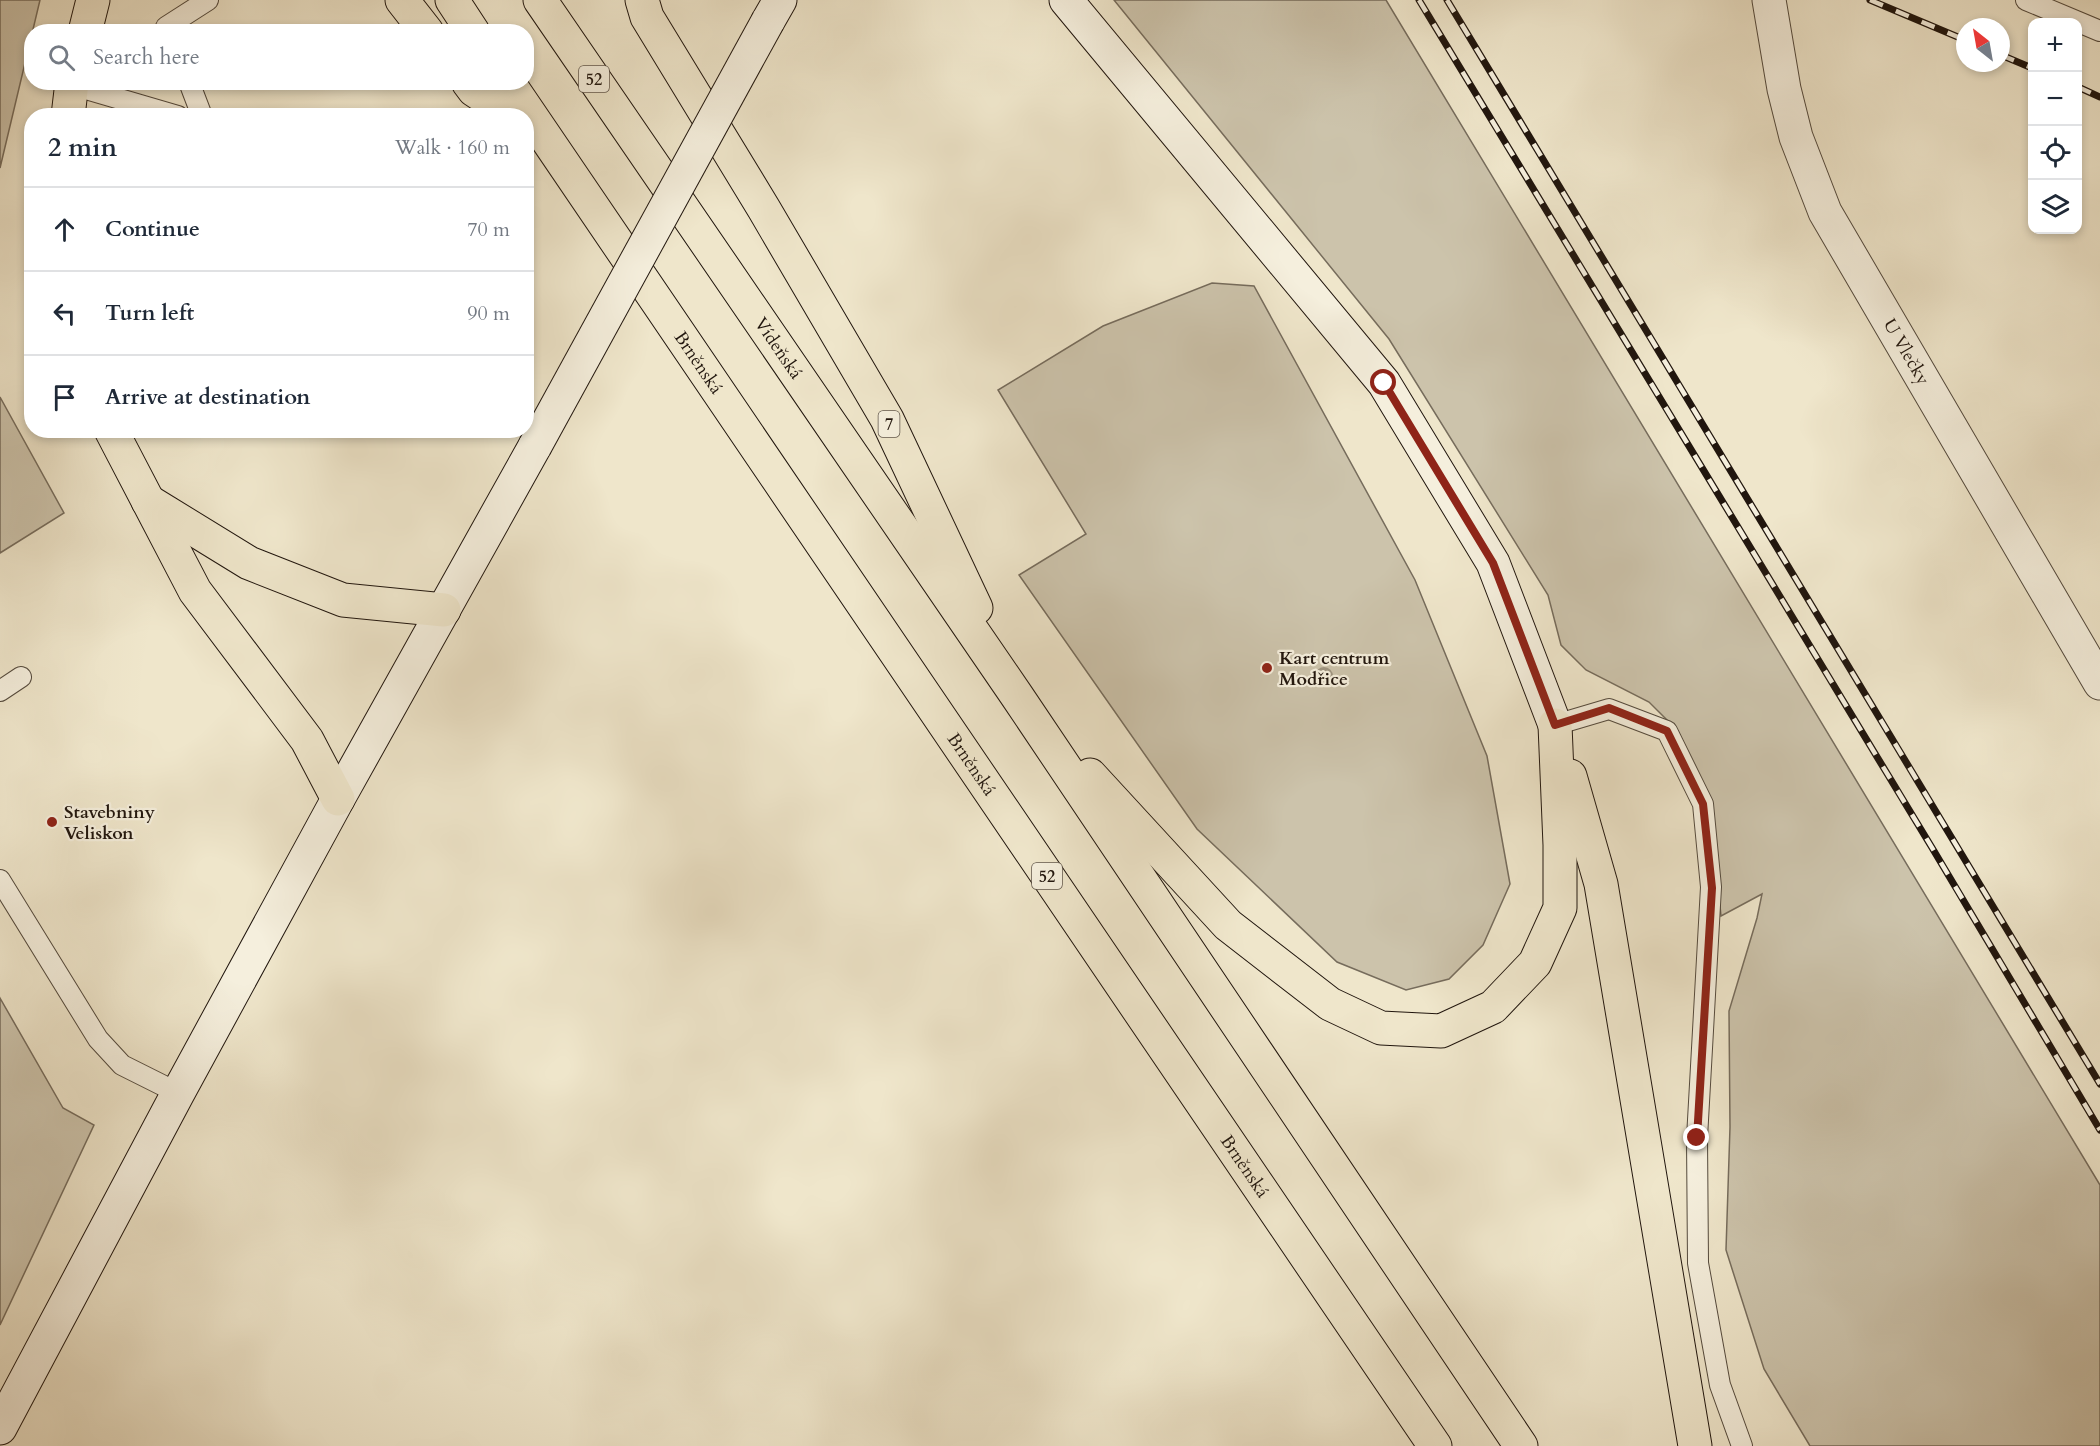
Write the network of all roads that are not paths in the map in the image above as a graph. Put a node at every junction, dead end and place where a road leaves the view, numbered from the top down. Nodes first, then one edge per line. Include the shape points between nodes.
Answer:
1 (93, 0) edge
2 (208, 0) edge
3 (402, 0) edge
4 (452, 0) edge
5 (540, 0) edge
6 (642, 0) edge
7 (1066, 0) edge
8 (1769, 0) edge
9 (2042, 2) edge
10 (774, 10) edge
11 (87, 24) edge
12 (171, 24) edge
13 (422, 24) edge
14 (468, 24) edge
15 (2100, 31) edge
16 (192, 90) edge
17 (474, 90) edge
18 (513, 90) edge
19 (71, 94) edge
20 (139, 108) edge
21 (199, 108) edge
22 (501, 108) edge
23 (523, 108) edge
24 (536, 130) edge
25 (115, 438) edge
26 (147, 500) junction
27 (444, 610) junction
28 (21, 677) dead end
29 (2100, 683) edge
30 (0, 691) edge
31 (1017, 696) junction
32 (1555, 725) junction
33 (338, 799) junction
34 (0, 880) edge
35 (178, 1093) junction
36 (0, 1428) edge
37 (1435, 1446) edge
38 (1521, 1446) edge
39 (1695, 1446) edge
40 (1742, 1446) edge

1 - 11 highway
2 - 12 lane
3 - 13 highway
4 - 14 highway
5 - 31 highway, Vídeňská / 52
6 - 31 highway, 7 via 647,17 887,419
7 - 32 main road via 1384,383 1493,563
8 - 29 main road, U Vlečky via 1796,137 1825,212
9 - 15 lane
10 - 27 main road, bridge
16 - 21 lane
17 - 22 highway
18 - 23 highway, Brněnská / 52
19 - 20 lane
24 - 37 highway, Brněnská / 52
25 - 26 highway
26 - 27 highway via 249,563 344,600
26 - 33 highway via 195,591 307,740
27 - 33 main road
28 - 30 lane
31 - 32 highway via 1228,925 1330,1004 1381,1028 1440,1031 1493,1007 1535,963 1560,908
31 - 38 highway, 52
32 - 39 highway via 1601,885
32 - 40 lane via 1609,708 1667,731 1703,804 1712,888 1697,1138 1698,1263 1720,1385
33 - 35 main road
34 - 35 lane via 98,1039 122,1065
35 - 36 main road

